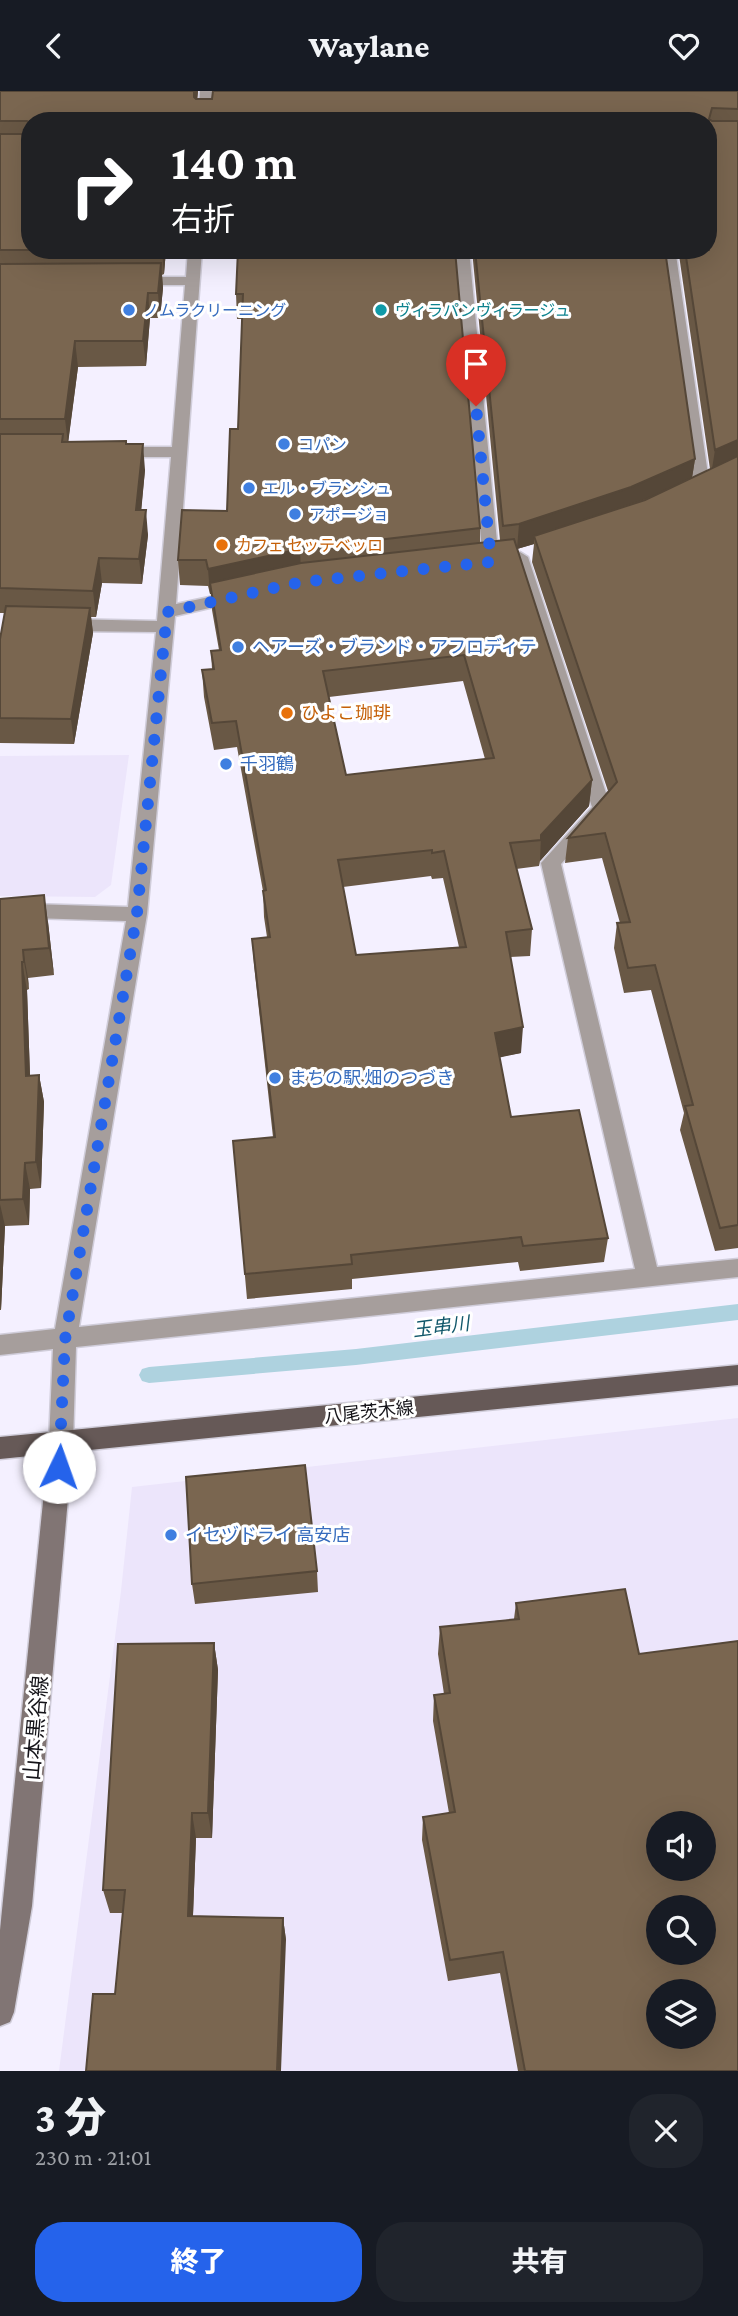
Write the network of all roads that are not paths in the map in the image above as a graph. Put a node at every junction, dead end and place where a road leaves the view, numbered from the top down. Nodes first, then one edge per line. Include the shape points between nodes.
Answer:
1 (207, 91) edge
2 (206, 112) edge
3 (194, 259) edge
4 (463, 259) edge
5 (670, 259) edge
6 (124, 281) edge
7 (193, 281) junction
8 (96, 452) edge
9 (179, 452) junction
10 (702, 488) edge
11 (260, 591) edge
12 (166, 620) junction
13 (41, 624) edge
14 (0, 910) edge
15 (137, 913) junction
16 (738, 1268) edge
17 (648, 1276) junction
18 (65, 1340) junction
19 (0, 1345) edge
20 (738, 1375) edge
21 (61, 1442) junction
22 (0, 1448) edge
23 (0, 2012) edge

1 - 2 street
3 - 7 street
4 - 17 street via 485,563 527,555 603,808 551,863
5 - 10 street
6 - 7 street
7 - 9 street
8 - 9 street
9 - 12 street
11 - 12 street
12 - 13 street
12 - 15 street
14 - 15 street
15 - 18 street
16 - 17 street
17 - 18 street
18 - 19 street
18 - 21 street
20 - 21 main road, 八尾茨木線
21 - 22 main road, 八尾茨木線
21 - 23 main road, 山本黒谷線 via 18,1906

